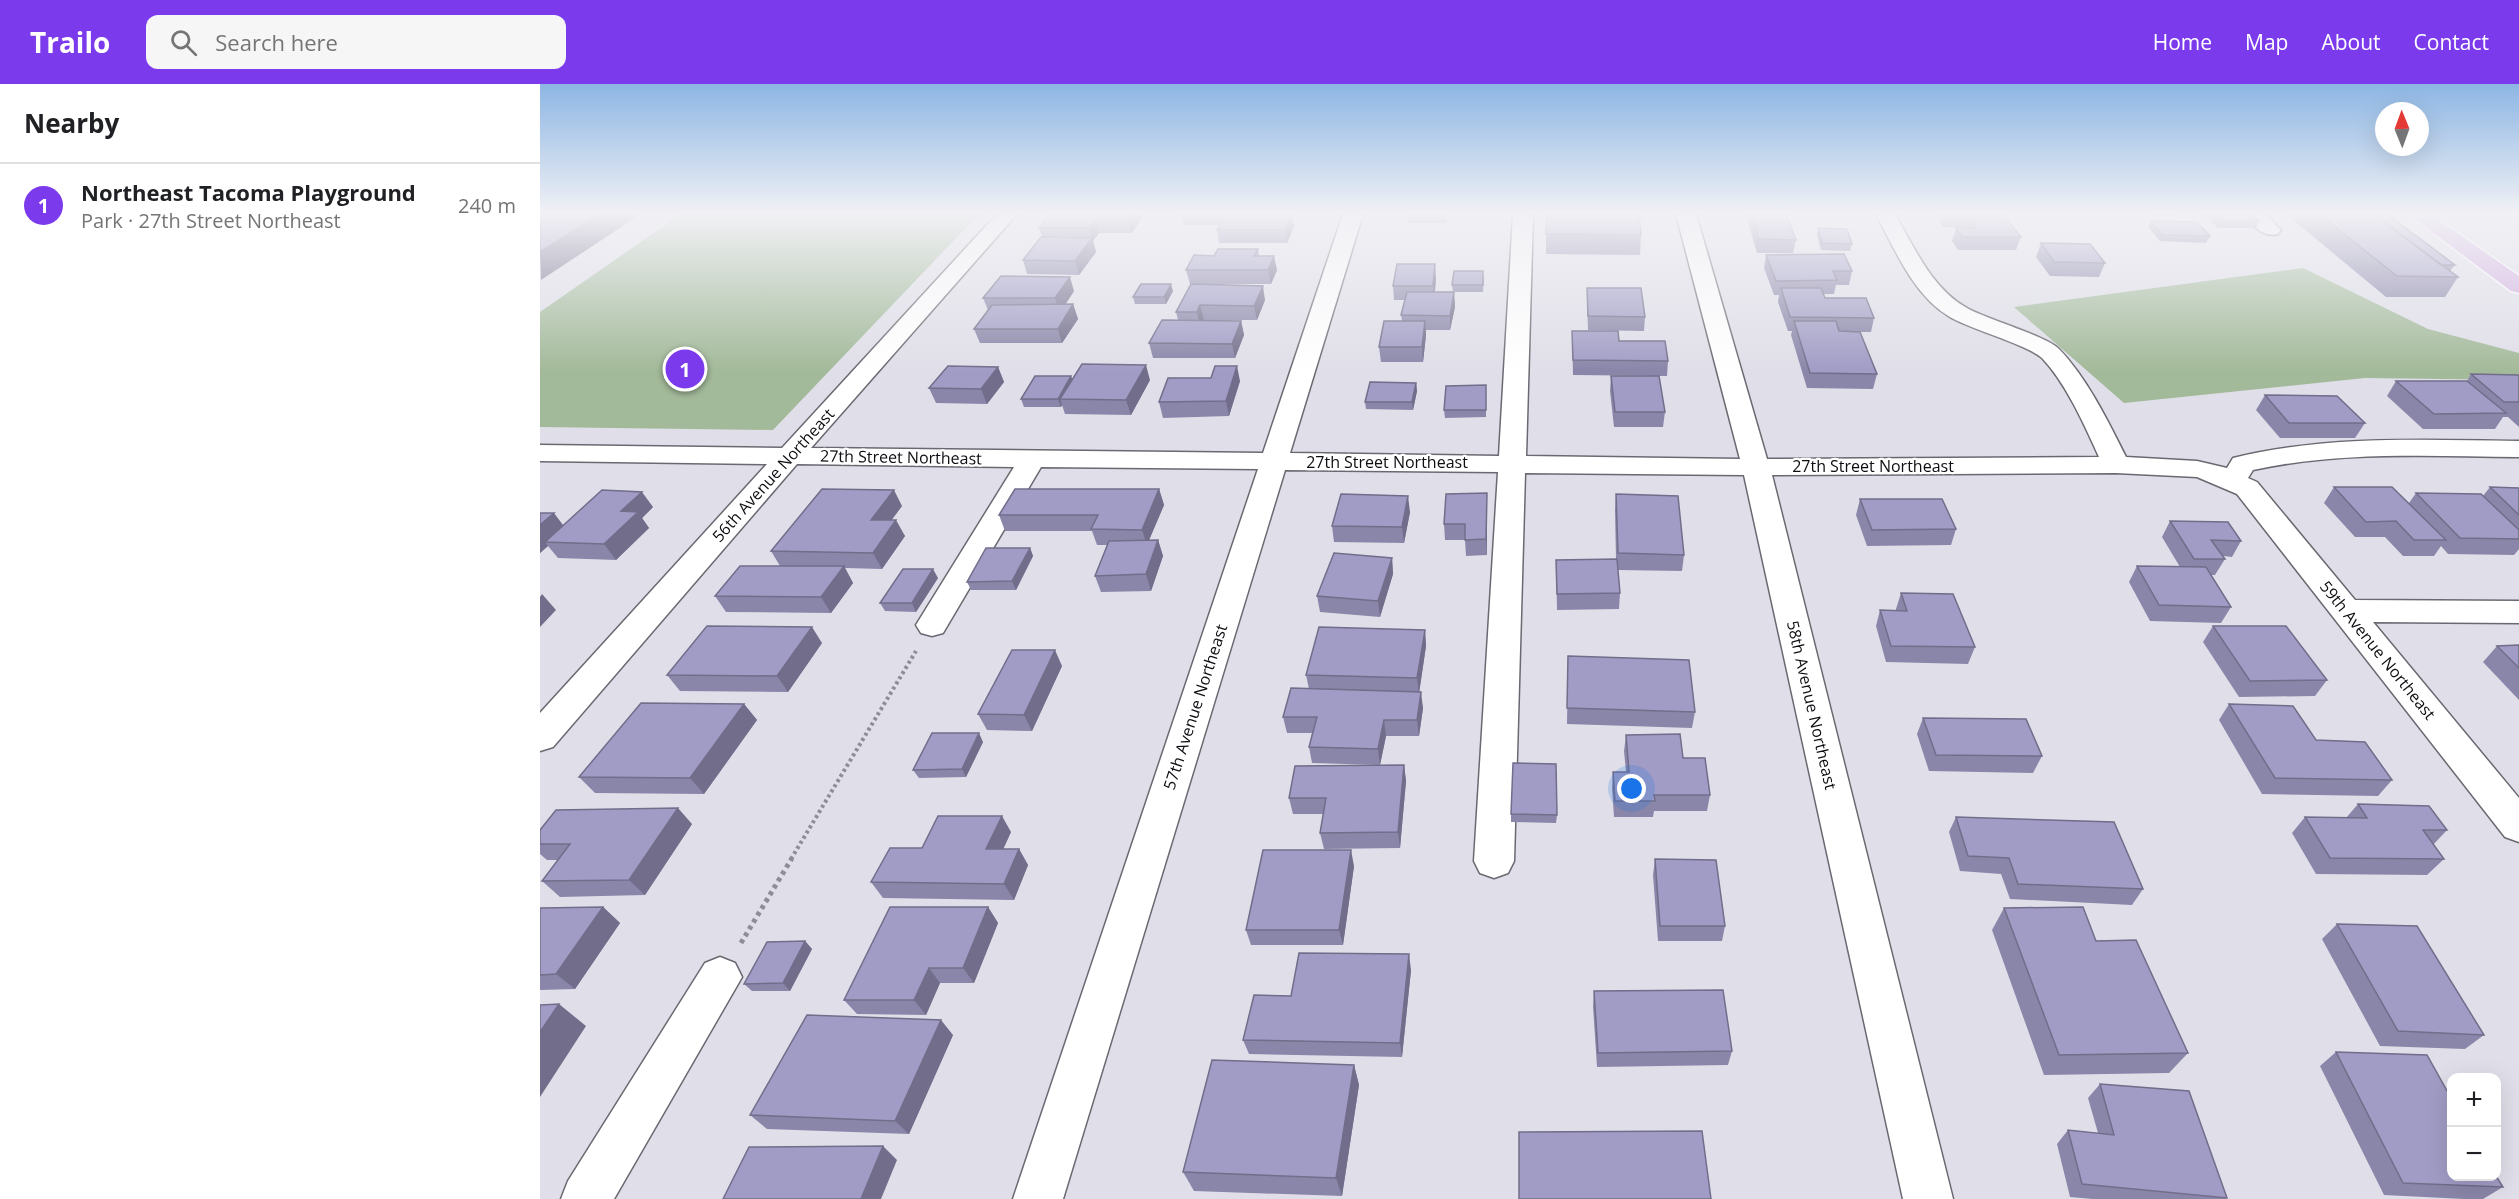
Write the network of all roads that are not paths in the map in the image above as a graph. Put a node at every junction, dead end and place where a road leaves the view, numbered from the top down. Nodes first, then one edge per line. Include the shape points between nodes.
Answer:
1 (961, 266) edge
2 (1336, 266) edge
3 (1521, 266) edge
4 (1700, 266) edge
5 (1915, 266) edge
6 (2492, 266) edge
7 (2519, 285) edge
8 (2519, 449) edge
9 (543, 456) edge
10 (789, 456) junction
11 (1033, 459) junction
12 (1274, 461) junction
13 (1513, 463) junction
14 (2116, 465) junction
15 (1756, 466) junction
16 (2233, 479) junction
17 (2346, 611) junction
18 (2519, 612) edge
19 (932, 625) road end
20 (540, 737) edge
21 (2519, 826) edge
22 (1494, 861) dead end
23 (720, 977) road end
24 (586, 1199) edge
25 (1038, 1199) edge
26 (1928, 1199) edge

1 - 10 street, 56th Avenue Northeast
2 - 12 street, 57th Avenue Northeast
3 - 13 street
4 - 15 street, 58th Avenue Northeast
5 - 14 street via 1933,291 1957,312 2049,352 2091,411
6 - 7 main road
8 - 16 street via 2282,454 2243,464
9 - 10 street, 27th Street Northeast
10 - 11 street, 27th Street Northeast
10 - 20 street, 56th Avenue Northeast
11 - 12 street, 27th Street Northeast
11 - 19 street
12 - 13 street, 27th Street Northeast
12 - 25 street, 57th Avenue Northeast
13 - 15 street, 27th Street Northeast
13 - 22 street
14 - 15 street, 27th Street Northeast
14 - 16 street, 27th Street Northeast via 2197,469
15 - 26 street, 58th Avenue Northeast
16 - 17 street, 59th Avenue Northeast via 2247,488
17 - 18 street
17 - 21 street, 59th Avenue Northeast
23 - 24 street

